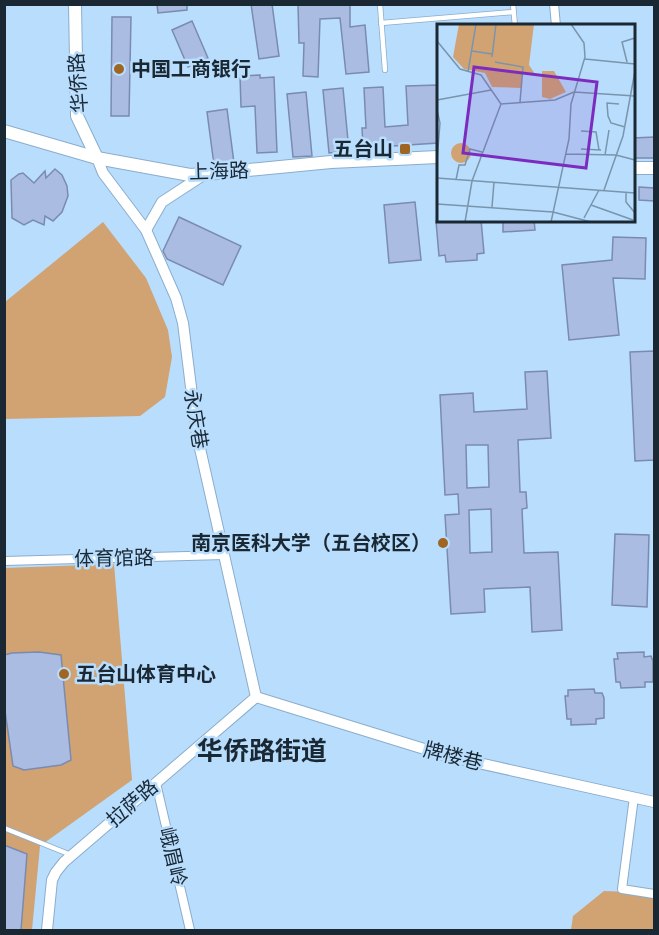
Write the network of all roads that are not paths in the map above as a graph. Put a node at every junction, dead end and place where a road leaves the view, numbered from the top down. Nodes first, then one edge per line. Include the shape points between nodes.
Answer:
1 (75, 4) edge
2 (380, 4) edge
3 (513, 4) edge
4 (554, 4) edge
5 (514, 12) junction
6 (381, 22) junction
7 (515, 24) edge
8 (556, 24) edge
9 (385, 70) dead end
10 (4, 131) edge
11 (437, 157) edge
12 (97, 158) junction
13 (635, 168) edge
14 (654, 168) edge
15 (205, 174) junction
16 (146, 230) junction
17 (224, 555) junction
18 (4, 561) edge
19 (256, 697) junction
20 (156, 783) junction
21 (634, 798) junction
22 (654, 802) edge
23 (4, 828) edge
24 (71, 855) junction
25 (654, 894) edge
26 (48, 930) edge
27 (189, 930) edge

1 - 12 main road, 华侨路 via 77,116
2 - 6 lane
3 - 5 lane
4 - 8 street
5 - 6 lane
5 - 7 lane
6 - 9 lane
10 - 12 main road, 上海路
11 - 15 main road, 上海路
12 - 15 main road, 上海路 via 190,175
12 - 16 street, 永庆巷 via 103,173
13 - 14 main road
15 - 16 street via 162,202
16 - 17 street, 永庆巷 via 183,323 197,435
17 - 18 street, 体育馆路
17 - 19 street, 永庆巷
19 - 20 street, 拉萨路
19 - 21 street, 牌楼巷 via 447,756
20 - 24 street, 拉萨路
20 - 27 street, 峨眉岭
21 - 22 street, 牌楼巷
21 - 25 street via 622,889
23 - 24 lane
24 - 26 street, 拉萨路 via 52,880

